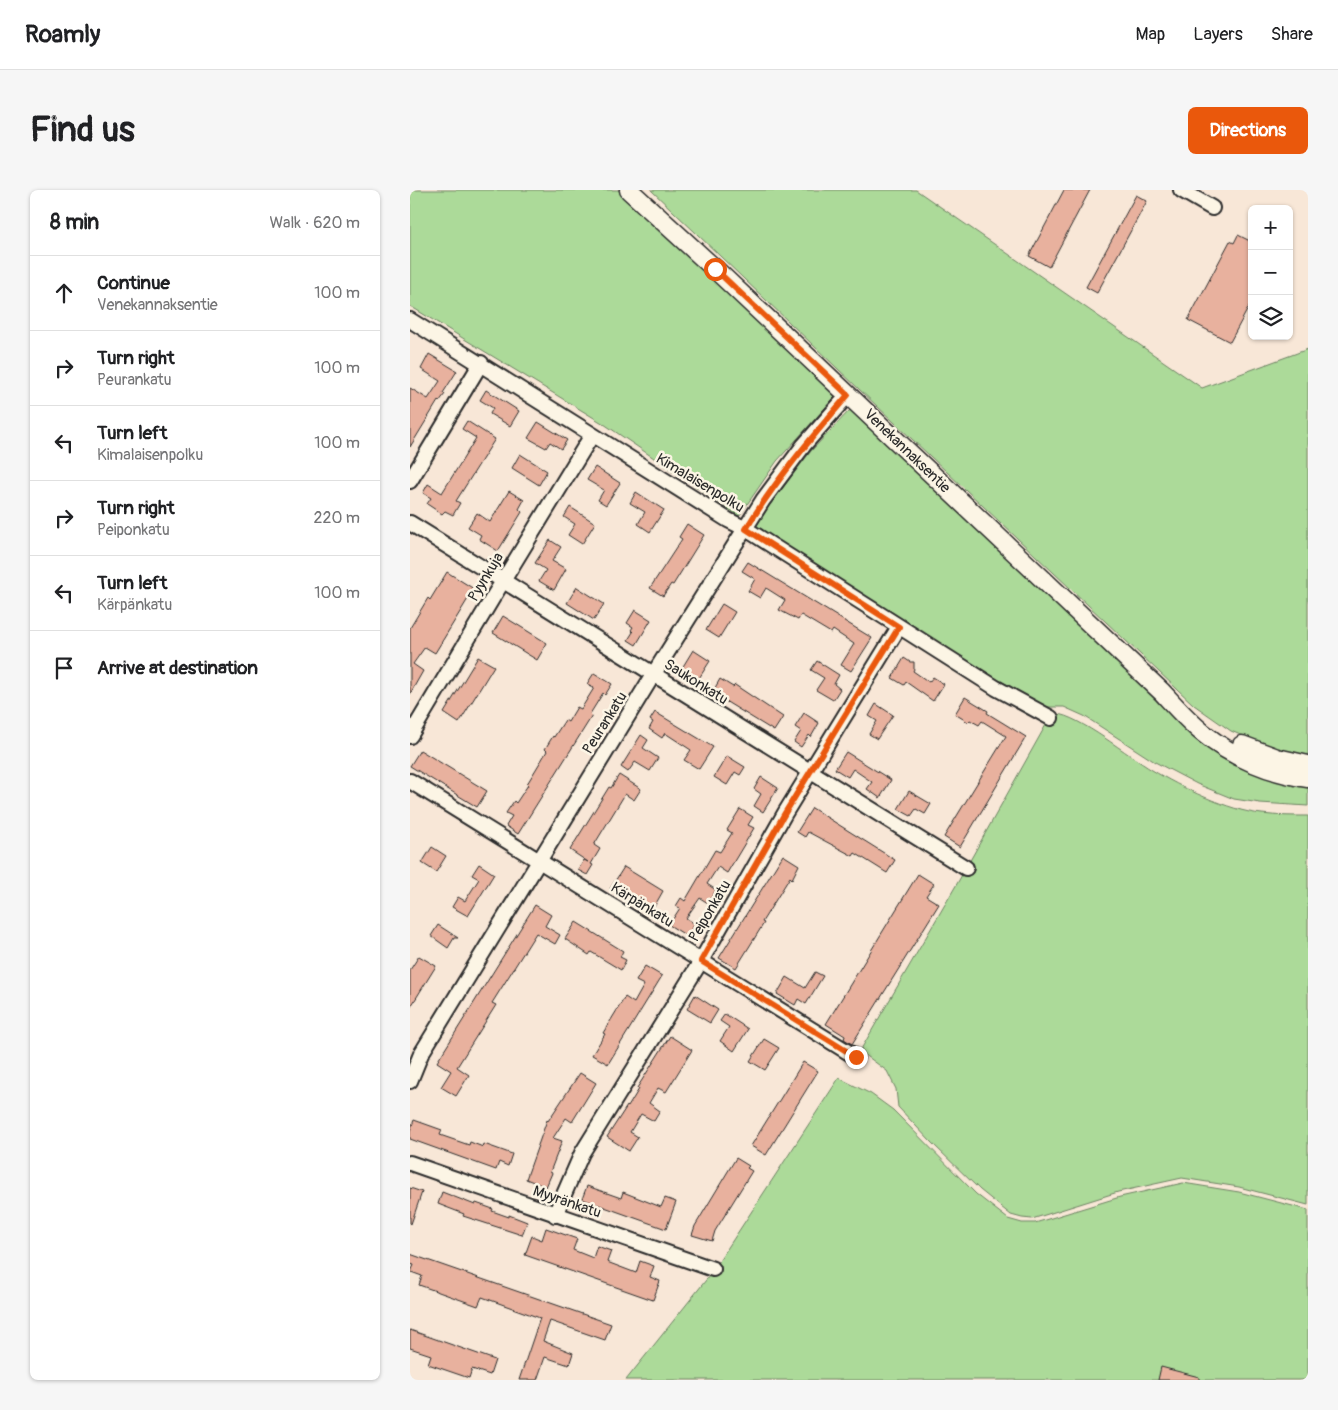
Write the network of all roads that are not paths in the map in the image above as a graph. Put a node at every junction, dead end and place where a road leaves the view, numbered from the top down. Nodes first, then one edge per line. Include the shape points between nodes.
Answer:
1 (629, 190) edge
2 (1181, 190) edge
3 (1212, 208) dead end
4 (410, 320) edge
5 (481, 364) junction
6 (848, 395) junction
7 (592, 435) junction
8 (410, 481) edge
9 (410, 523) edge
10 (746, 529) junction
11 (503, 580) junction
12 (899, 627) junction
13 (653, 675) junction
14 (1162, 692) junction
15 (1051, 718) dead end
16 (410, 736) edge
17 (1308, 765) edge
18 (810, 772) junction
19 (1308, 778) edge
20 (410, 781) edge
21 (539, 861) junction
22 (966, 868) dead end
23 (701, 961) junction
24 (415, 1050) edge
25 (856, 1057) dead end
26 (410, 1082) edge
27 (410, 1163) edge
28 (555, 1215) junction
29 (713, 1270) dead end

1 - 6 street, Venekannaksentie
2 - 3 street
4 - 5 street, Kimalaisenpolku
5 - 7 street, Kimalaisenpolku
5 - 8 street
6 - 10 street, Peurankatu via 804,445
6 - 14 street, Venekannaksentie
7 - 10 street, Kimalaisenpolku
7 - 11 street, Pyynkuja
9 - 11 street, Saukonkatu
10 - 12 street, Kimalaisenpolku
10 - 13 street, Peurankatu
11 - 13 street, Saukonkatu
11 - 16 street, Pyynkuja
12 - 15 street, Kimalaisenpolku via 996,688
12 - 18 street, Peiponkatu
13 - 18 street, Saukonkatu
13 - 21 street, Peurankatu
14 - 17 street, Venekannaksentie via 1235,742 1277,758
14 - 19 street, Venekannaksentie via 1193,725 1225,749 1268,769
18 - 22 street, Saukonkatu
18 - 23 street, Peiponkatu
20 - 21 street, Kärpänkatu
21 - 23 street, Kärpänkatu
21 - 24 street, Peurankatu
23 - 25 street, Kärpänkatu
23 - 28 street, Peiponkatu via 582,1153
24 - 26 street, Peurankatu
27 - 28 street, Myyränkatu
28 - 29 street, Myyränkatu

